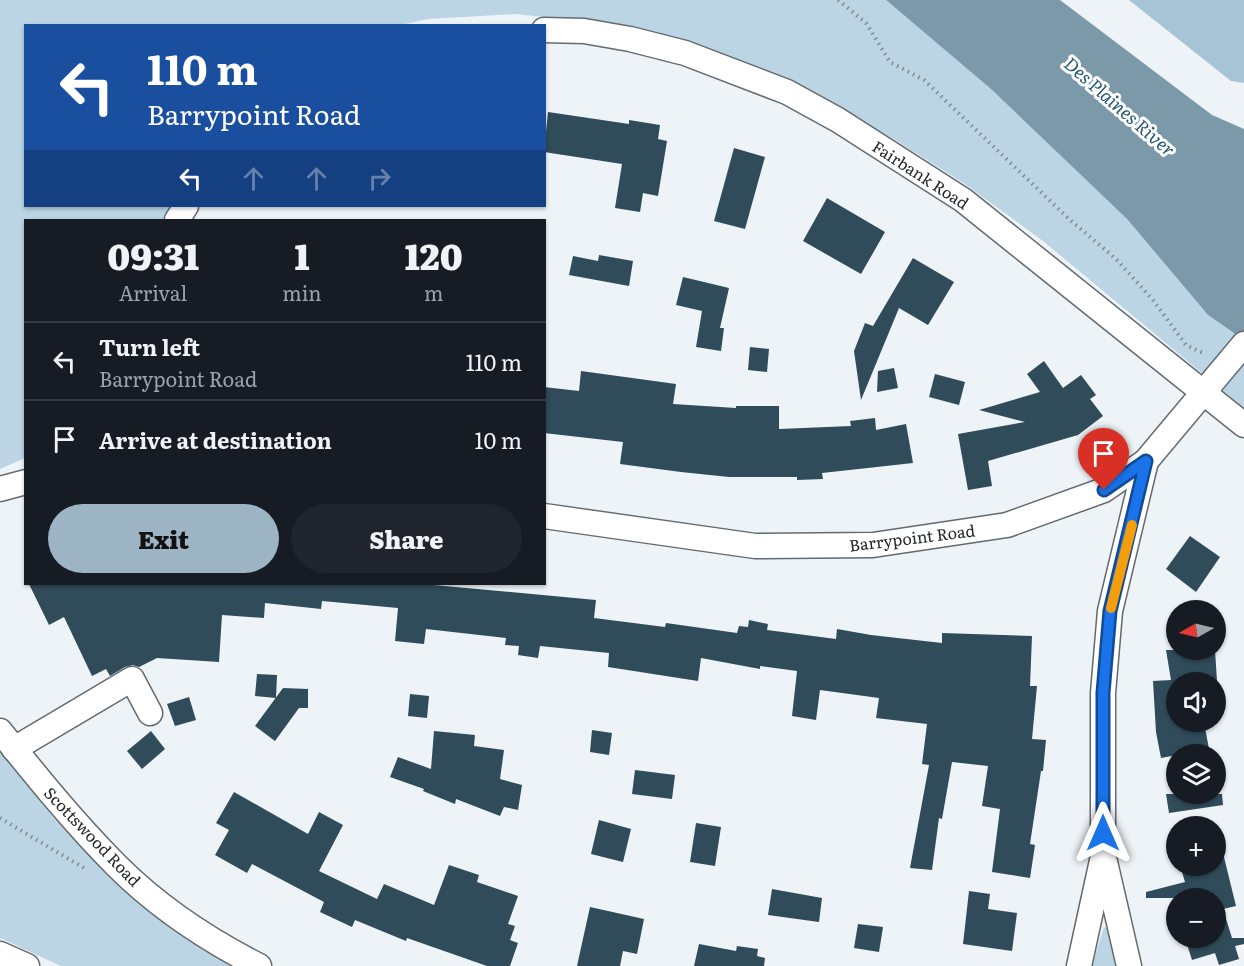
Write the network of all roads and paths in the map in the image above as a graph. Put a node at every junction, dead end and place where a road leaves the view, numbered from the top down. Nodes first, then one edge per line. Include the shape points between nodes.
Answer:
1 (838, 0) edge
2 (546, 30) edge
3 (1244, 344) edge
4 (1223, 369) junction
5 (1204, 392) junction
6 (1244, 425) edge
7 (1146, 461) junction
8 (24, 483) edge
9 (0, 489) edge
10 (546, 516) edge
11 (150, 713) dead end
12 (7, 740) edge
13 (1103, 856) junction
14 (0, 954) edge
15 (27, 966) edge
16 (259, 966) edge
17 (1079, 966) edge
18 (1129, 966) edge

1 - 4 path via 866,23 890,62 924,80 1116,259 1186,345 1210,356
2 - 5 street, Fairbank Road via 584,31 685,53 786,92 896,155 963,200
3 - 4 street, Barrypoint Road
4 - 5 street, Barrypoint Road
5 - 6 street, Fairbank Road
5 - 7 street, Barrypoint Road
7 - 10 street, Barrypoint Road via 1104,490 1007,525 873,545 755,546
7 - 13 street via 1110,611 1103,693
8 - 9 street
11 - 12 street via 132,679
12 - 16 street, Scottswood Road via 118,867 169,911
13 - 17 street
13 - 18 street
14 - 15 street

